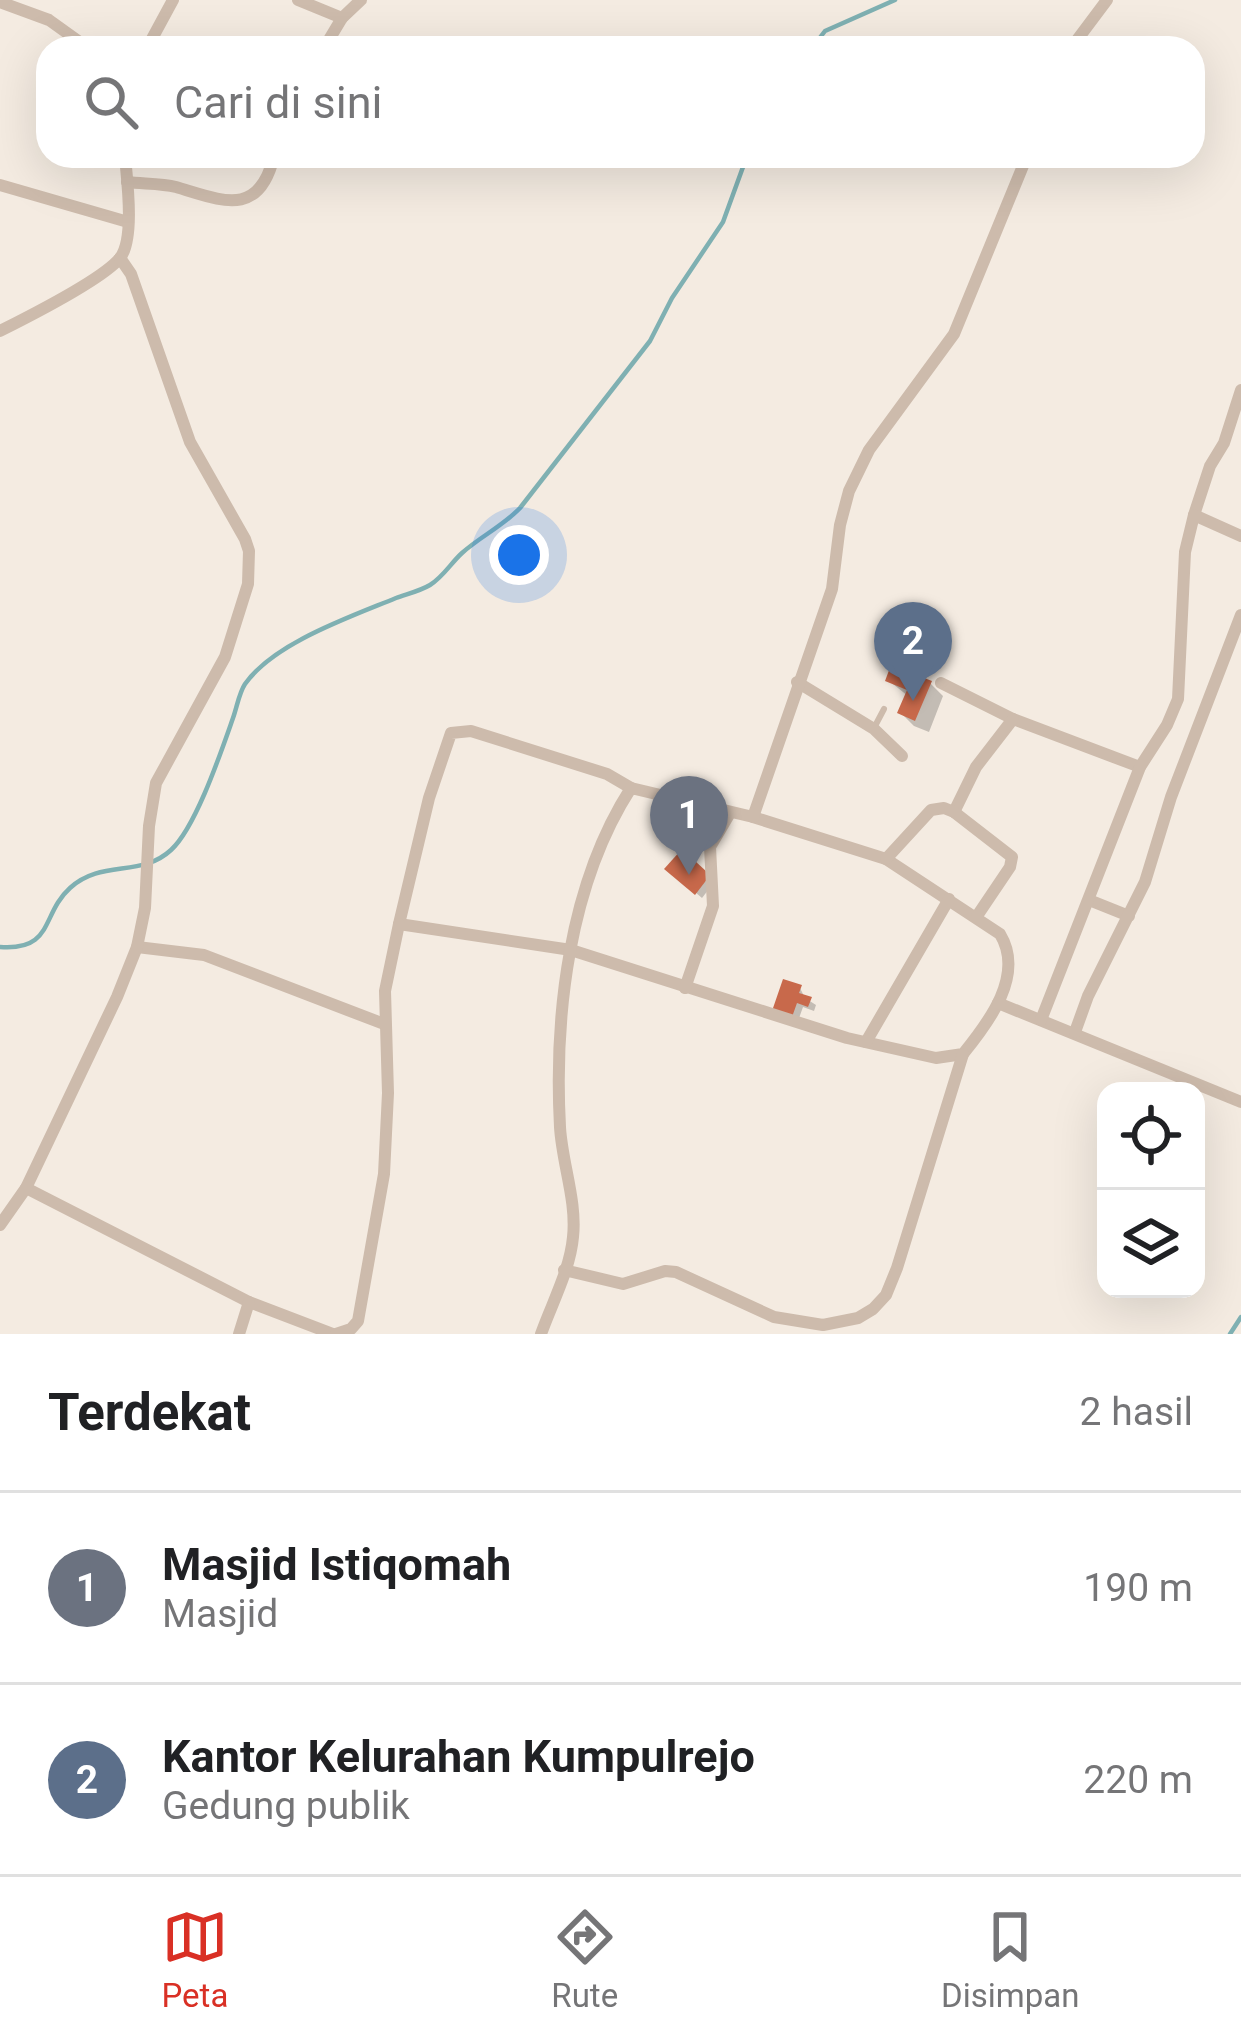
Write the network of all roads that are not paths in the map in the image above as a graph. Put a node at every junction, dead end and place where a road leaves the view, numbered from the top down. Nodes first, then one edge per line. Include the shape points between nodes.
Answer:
1 (173, 0) edge
2 (298, 0) edge
3 (361, 0) edge
4 (1107, 0) edge
5 (0, 2) edge
6 (342, 19) junction
7 (71, 36) edge
8 (154, 36) edge
9 (331, 36) edge
10 (1080, 36) edge
11 (126, 168) edge
12 (271, 168) edge
13 (1023, 168) edge
14 (127, 182) junction
15 (0, 185) edge
16 (128, 222) junction
17 (120, 258) junction
18 (0, 331) edge
19 (1241, 390) edge
20 (1194, 515) junction
21 (1241, 536) edge
22 (1241, 615) edge
23 (797, 682) junction
24 (940, 683) dead end
25 (884, 709) dead end
26 (1013, 719) junction
27 (874, 729) junction
28 (902, 756) dead end
29 (1140, 767) junction
30 (631, 788) junction
31 (954, 812) junction
32 (730, 813) junction
33 (753, 817) junction
34 (886, 859) junction
35 (949, 899) junction
36 (1089, 900) junction
37 (977, 916) junction
38 (1130, 916) junction
39 (399, 924) junction
40 (137, 947) junction
41 (571, 950) junction
42 (685, 988) junction
43 (998, 1003) junction
44 (1040, 1019) junction
45 (384, 1024) junction
46 (1075, 1032) junction
47 (866, 1042) junction
48 (963, 1054) junction
49 (1241, 1102) edge
50 (26, 1188) junction
51 (0, 1225) edge
52 (564, 1270) junction
53 (249, 1302) junction
54 (239, 1334) edge
55 (334, 1334) edge
56 (541, 1334) edge

1 - 8 street
2 - 6 street
3 - 6 street
4 - 10 street
5 - 7 street
6 - 9 street
11 - 14 street
12 - 14 street via 233,202
13 - 23 street via 954,334 859,469 844,506 832,589
14 - 16 street
15 - 16 street
16 - 17 street
17 - 18 street
17 - 40 street via 195,454 249,551 235,634 156,783
19 - 20 street
20 - 21 street
20 - 29 street via 1178,699
22 - 38 street
23 - 27 street
23 - 33 street
24 - 26 street
25 - 27 lane
26 - 29 street
26 - 31 street
27 - 28 street
29 - 36 street
30 - 32 street
30 - 39 street via 471,730 451,733
30 - 41 street via 584,892
31 - 34 street via 933,808
31 - 37 street via 1012,857
32 - 33 street
32 - 42 street via 710,847 712,906
33 - 34 street
34 - 35 street
35 - 37 street
35 - 47 street
36 - 38 street
36 - 44 street
37 - 43 street via 1009,953
38 - 46 street
39 - 41 street
39 - 45 street
40 - 45 street via 203,955
40 - 50 street
41 - 42 street
41 - 52 street via 559,1094 574,1231
42 - 47 street
43 - 44 street
43 - 48 street
44 - 46 street
45 - 55 street via 380,1203 362,1309 351,1329
46 - 49 street
47 - 48 street via 946,1059
48 - 52 street via 897,1268 873,1309 803,1325 676,1272 623,1284
50 - 51 street
50 - 53 street
52 - 56 street
53 - 54 street
53 - 55 street

